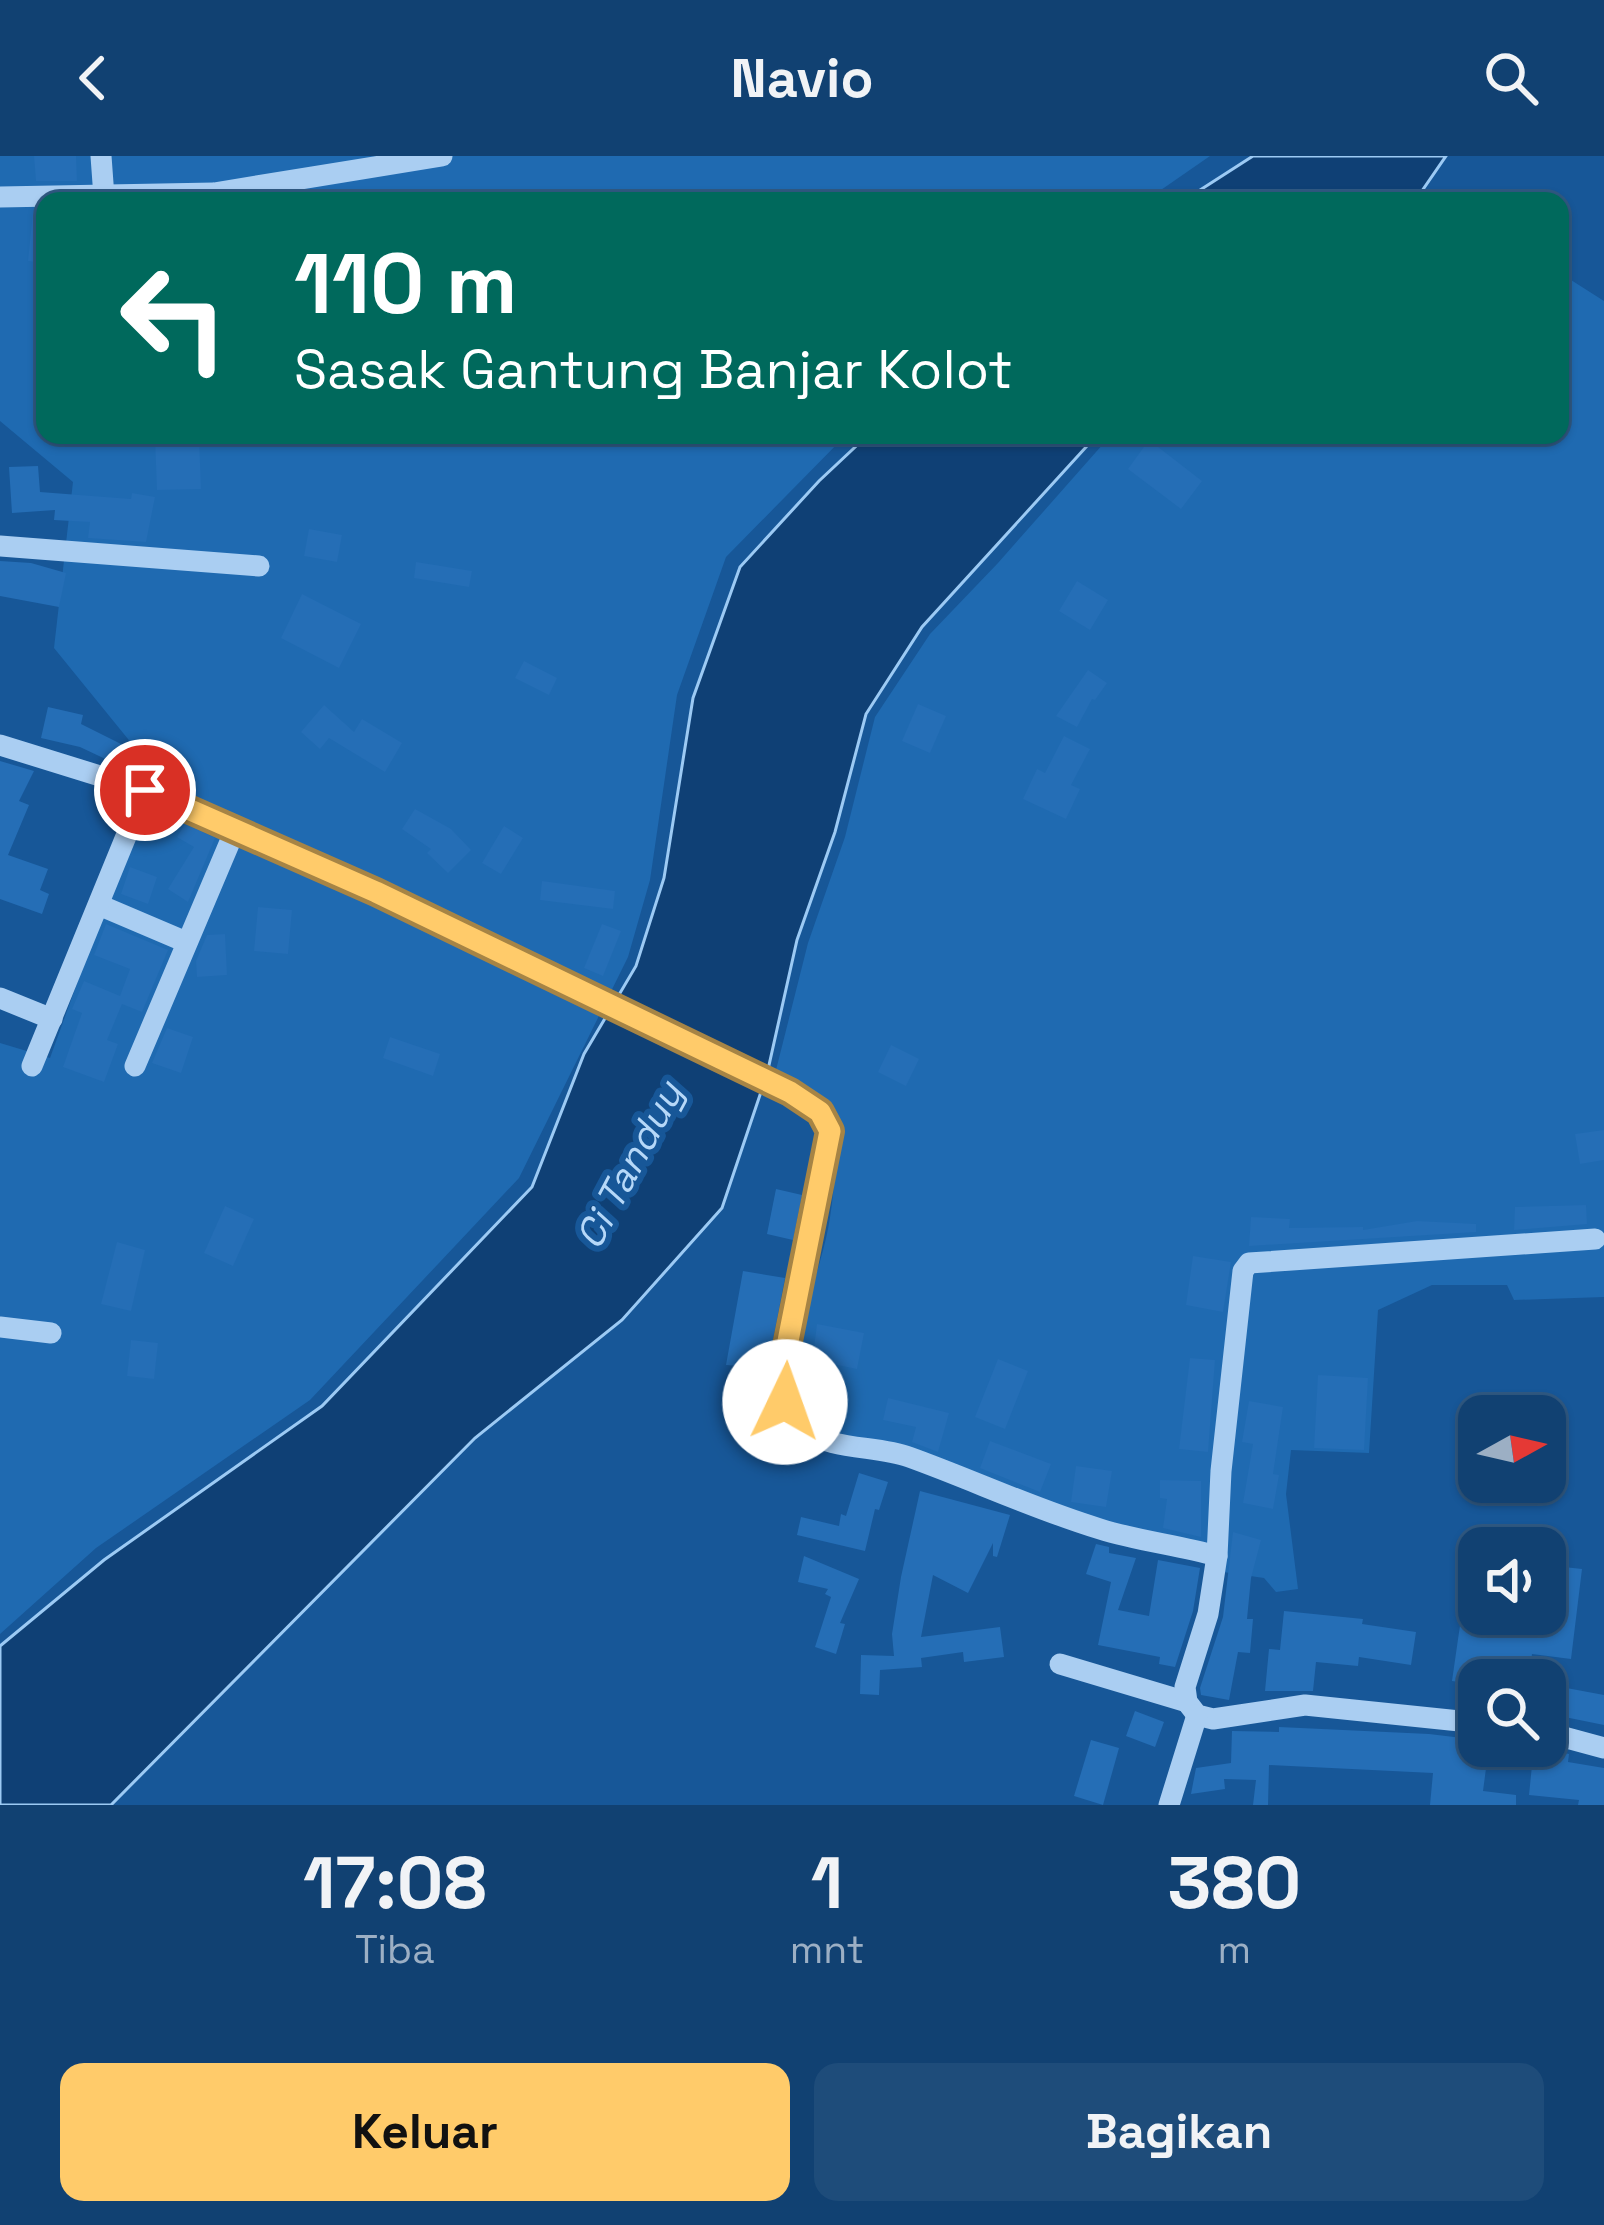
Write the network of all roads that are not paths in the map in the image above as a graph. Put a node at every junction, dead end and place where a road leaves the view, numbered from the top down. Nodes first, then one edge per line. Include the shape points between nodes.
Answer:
1 (101, 156) edge
2 (442, 156) edge
3 (376, 161) edge
4 (104, 192) edge
5 (219, 192) edge
6 (0, 196) edge
7 (36, 196) edge
8 (0, 546) edge
9 (259, 566) dead end
10 (0, 745) edge
11 (145, 790) junction
12 (235, 830) junction
13 (99, 905) junction
14 (186, 943) junction
15 (0, 998) edge
16 (52, 1019) junction
17 (32, 1066) dead end
18 (135, 1066) dead end
19 (1594, 1240) dead end
20 (0, 1327) edge
21 (51, 1333) dead end
22 (1217, 1556) junction
23 (1060, 1664) dead end
24 (1192, 1709) junction
25 (1458, 1721) edge
26 (1566, 1738) edge
27 (1604, 1748) edge
28 (1169, 1805) edge

1 - 4 street
2 - 3 street
3 - 5 street
6 - 7 street
8 - 9 street
10 - 11 street
11 - 12 street
11 - 13 street
12 - 14 street
12 - 22 street via 820,1112 830,1131 786,1351 785,1402 800,1427 905,1455 1106,1531
13 - 14 street
13 - 16 street
14 - 18 street
15 - 16 street
16 - 17 street
19 - 22 street via 1250,1263 1243,1271
20 - 21 street
22 - 24 street via 1185,1687
23 - 24 street
24 - 25 street via 1213,1719 1305,1705
24 - 28 street
26 - 27 street

